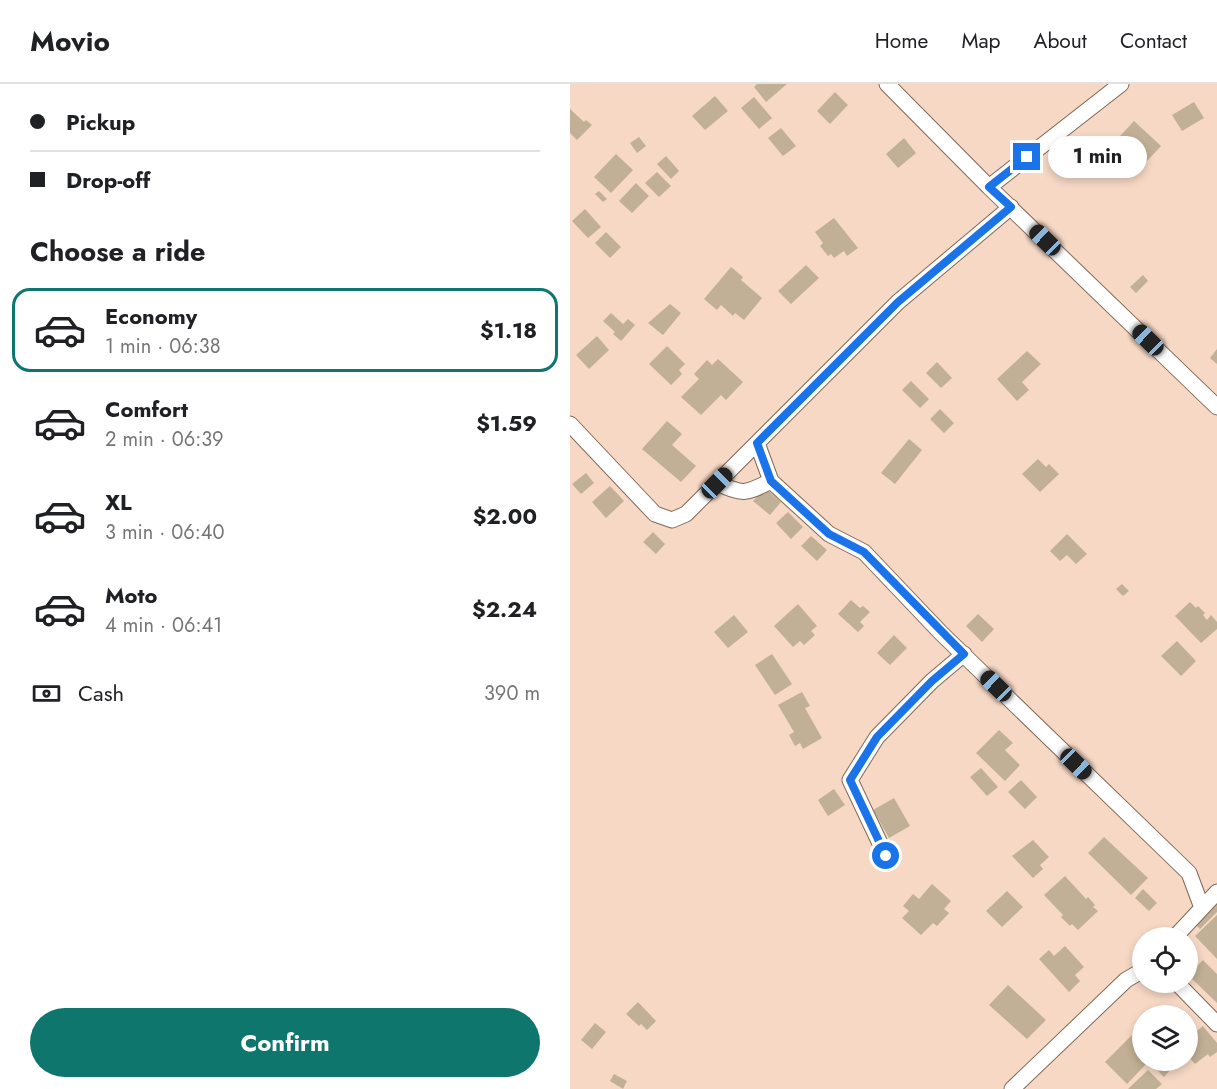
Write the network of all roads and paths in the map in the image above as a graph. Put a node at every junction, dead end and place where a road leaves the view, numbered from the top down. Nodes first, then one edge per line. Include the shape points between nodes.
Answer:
1 (886, 84) edge
2 (1121, 84) edge
3 (989, 187) junction
4 (1011, 207) junction
5 (1217, 407) edge
6 (570, 424) edge
7 (757, 443) junction
8 (771, 481) junction
9 (717, 483) junction
10 (964, 654) junction
11 (886, 856) dead end
12 (1217, 892) edge
13 (1202, 908) junction
14 (1184, 927) edge
15 (1132, 976) edge
16 (1187, 993) edge
17 (1217, 1024) edge
18 (1012, 1089) edge

1 - 3 street
2 - 3 street
3 - 4 street
4 - 5 street
4 - 7 street via 898,302
6 - 9 street via 655,514 672,520 686,514
7 - 8 street
7 - 9 street
8 - 9 street via 749,493
8 - 10 street via 829,534 864,552
10 - 11 street via 877,737 850,780
10 - 13 street via 1189,873
12 - 13 street
13 - 14 street
15 - 18 street
16 - 17 street

